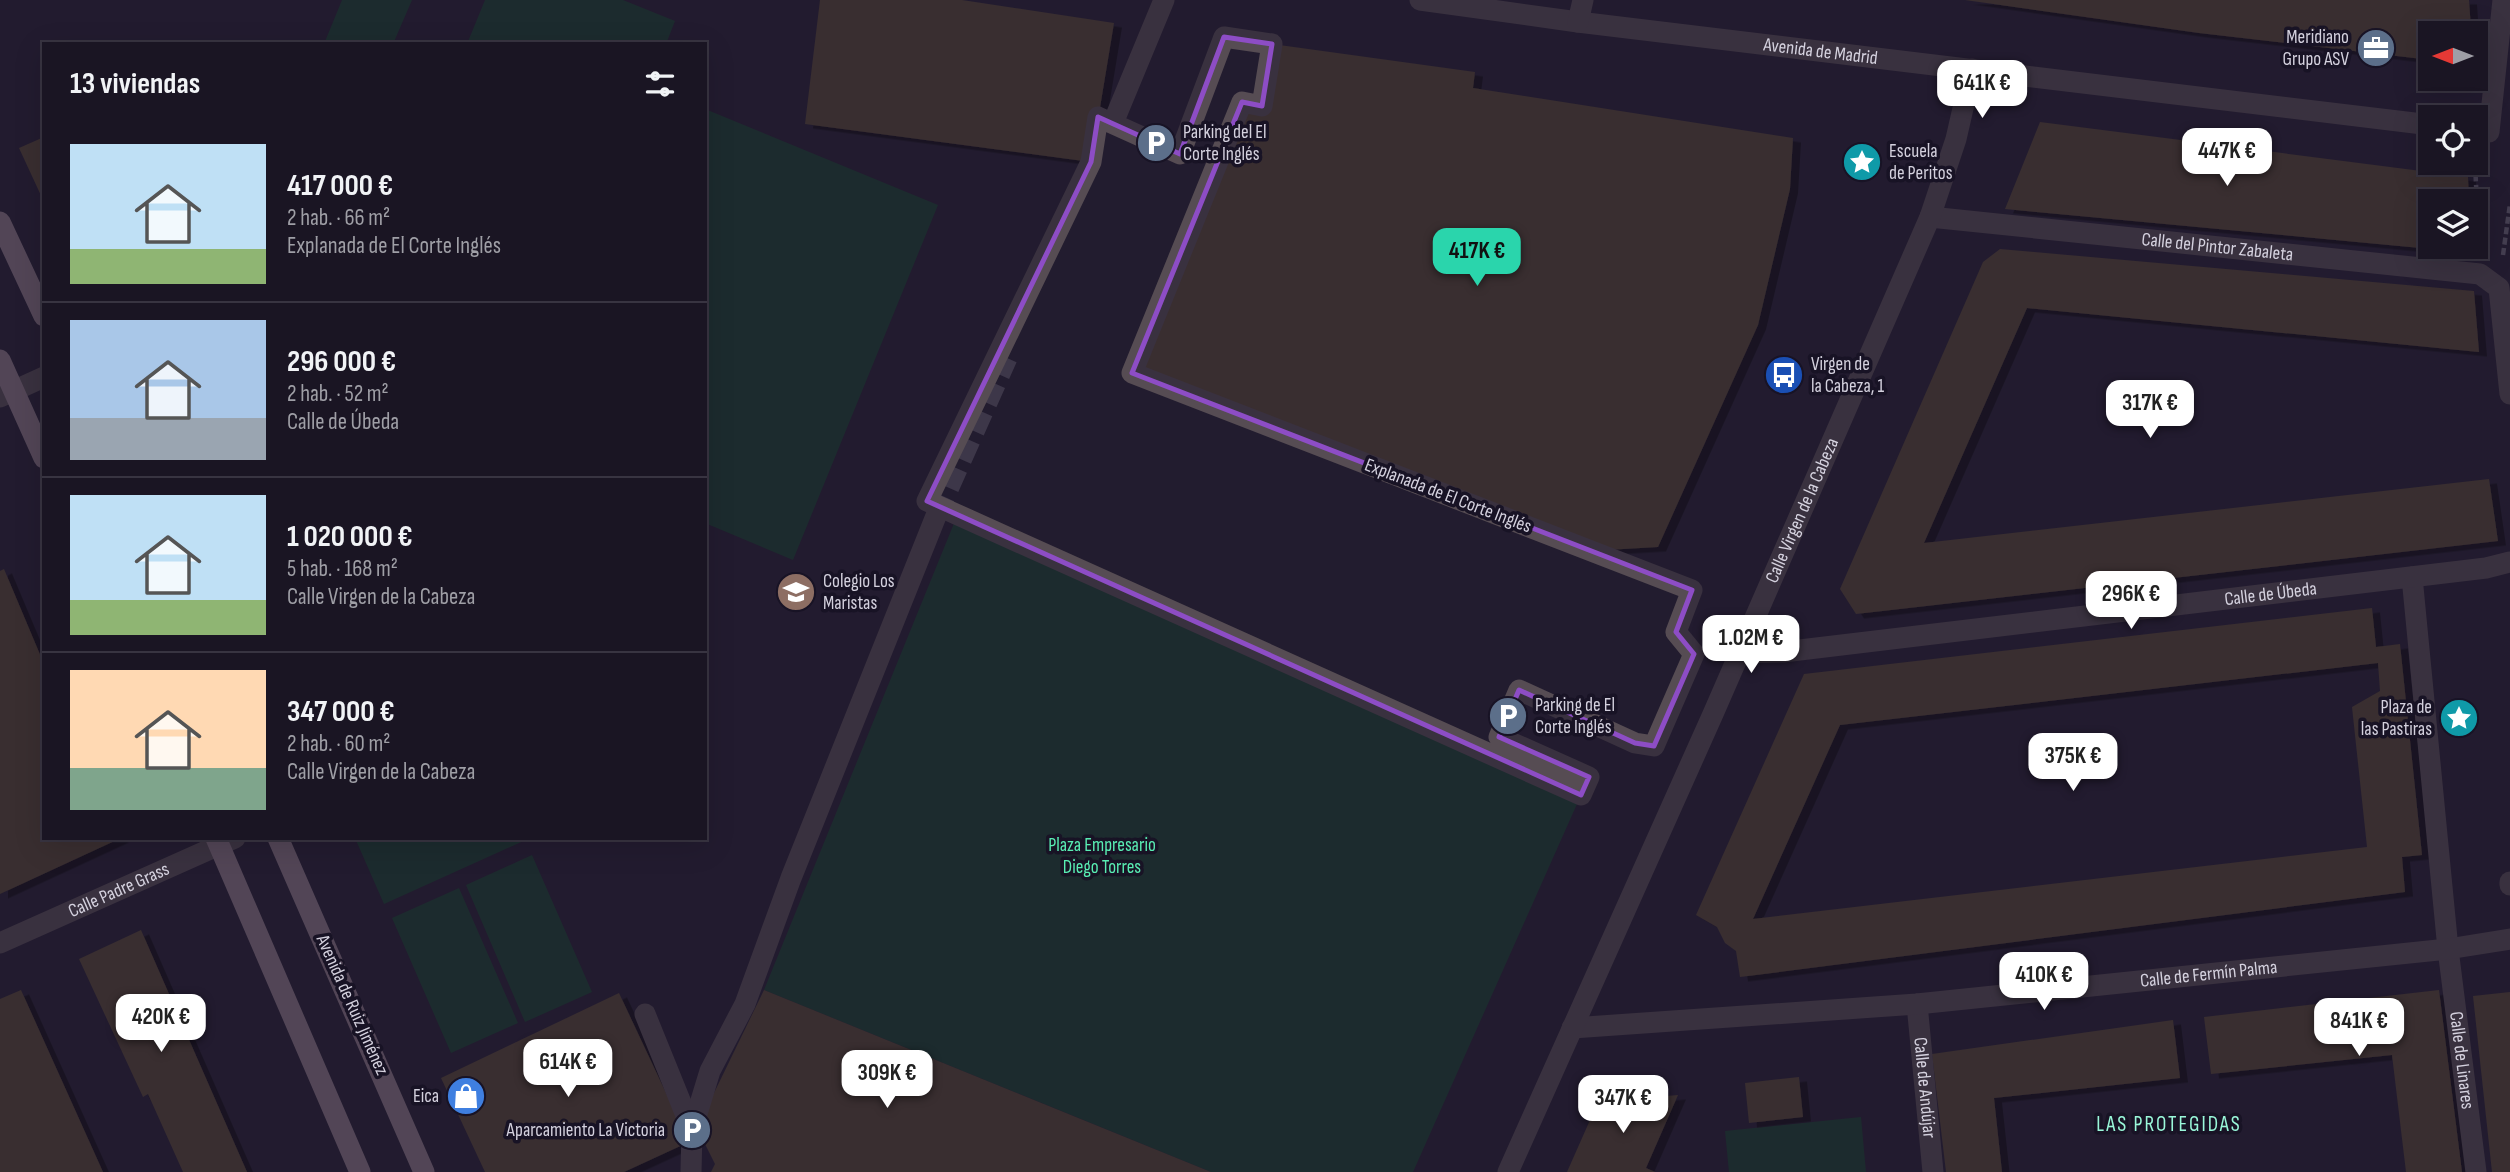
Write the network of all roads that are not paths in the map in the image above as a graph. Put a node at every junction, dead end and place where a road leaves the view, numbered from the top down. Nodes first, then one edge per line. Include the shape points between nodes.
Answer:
1 (1164, 0) edge
2 (1420, 0) edge
3 (1583, 0) edge
4 (2503, 0) edge
5 (1578, 22) junction
6 (1972, 69) junction
7 (1113, 123) junction
8 (2418, 123) edge
9 (2492, 133) edge
10 (1930, 217) junction
11 (0, 222) edge
12 (42, 312) edge
13 (0, 360) edge
14 (42, 378) edge
15 (7, 394) edge
16 (2510, 394) edge
17 (42, 455) edge
18 (936, 516) tunnel mouth
19 (2510, 565) edge
20 (2412, 576) junction
21 (1738, 653) junction
22 (279, 840) edge
23 (224, 841) edge
24 (2510, 939) edge
25 (0, 943) edge
26 (2448, 948) junction
27 (1917, 1004) junction
28 (645, 1014) dead end
29 (1572, 1028) junction
30 (692, 1130) junction
31 (360, 1172) edge
32 (424, 1172) edge
33 (691, 1172) edge
34 (1508, 1172) edge
35 (1933, 1172) edge
36 (2476, 1172) edge

1 - 7 street
2 - 5 street, Avenida de Madrid
3 - 5 street
4 - 9 street
5 - 6 street, Avenida de Madrid
6 - 8 street, Avenida de Madrid
6 - 10 street, Calle Virgen de la Cabeza via 1956,139
7 - 7 street, Explanada de El Corte Inglés via 1180,154 1224,37 1272,44 1262,106 1242,102 1132,373 1692,590 1676,632 1694,654 1654,746 1635,743 1519,690 1499,737 1589,777 1581,795 927,501 1091,162 1098,117
10 - 16 street, Calle del Pintor Zabaleta via 2480,274 2499,288
10 - 21 street, Calle Virgen de la Cabeza
11 - 12 main road
13 - 15 main road
14 - 15 street
15 - 17 main road
18 - 30 street via 790,878 745,1004 710,1070
19 - 20 street, Calle de Úbeda
20 - 21 street, Calle de Úbeda via 1783,652
20 - 26 street, Calle de Linares
21 - 29 street, Calle Virgen de la Cabeza
22 - 32 main road, Avenida de Ruiz Jiménez
23 - 25 street, Calle Padre Grass
23 - 31 main road
24 - 26 street, Calle de Fermín Palma
26 - 27 street, Calle de Fermín Palma
26 - 36 street, Calle de Linares
27 - 29 street, Calle de Fermín Palma
27 - 35 street, Calle de Andújar
28 - 30 street
29 - 34 street, Calle Virgen de la Cabeza
30 - 33 street

